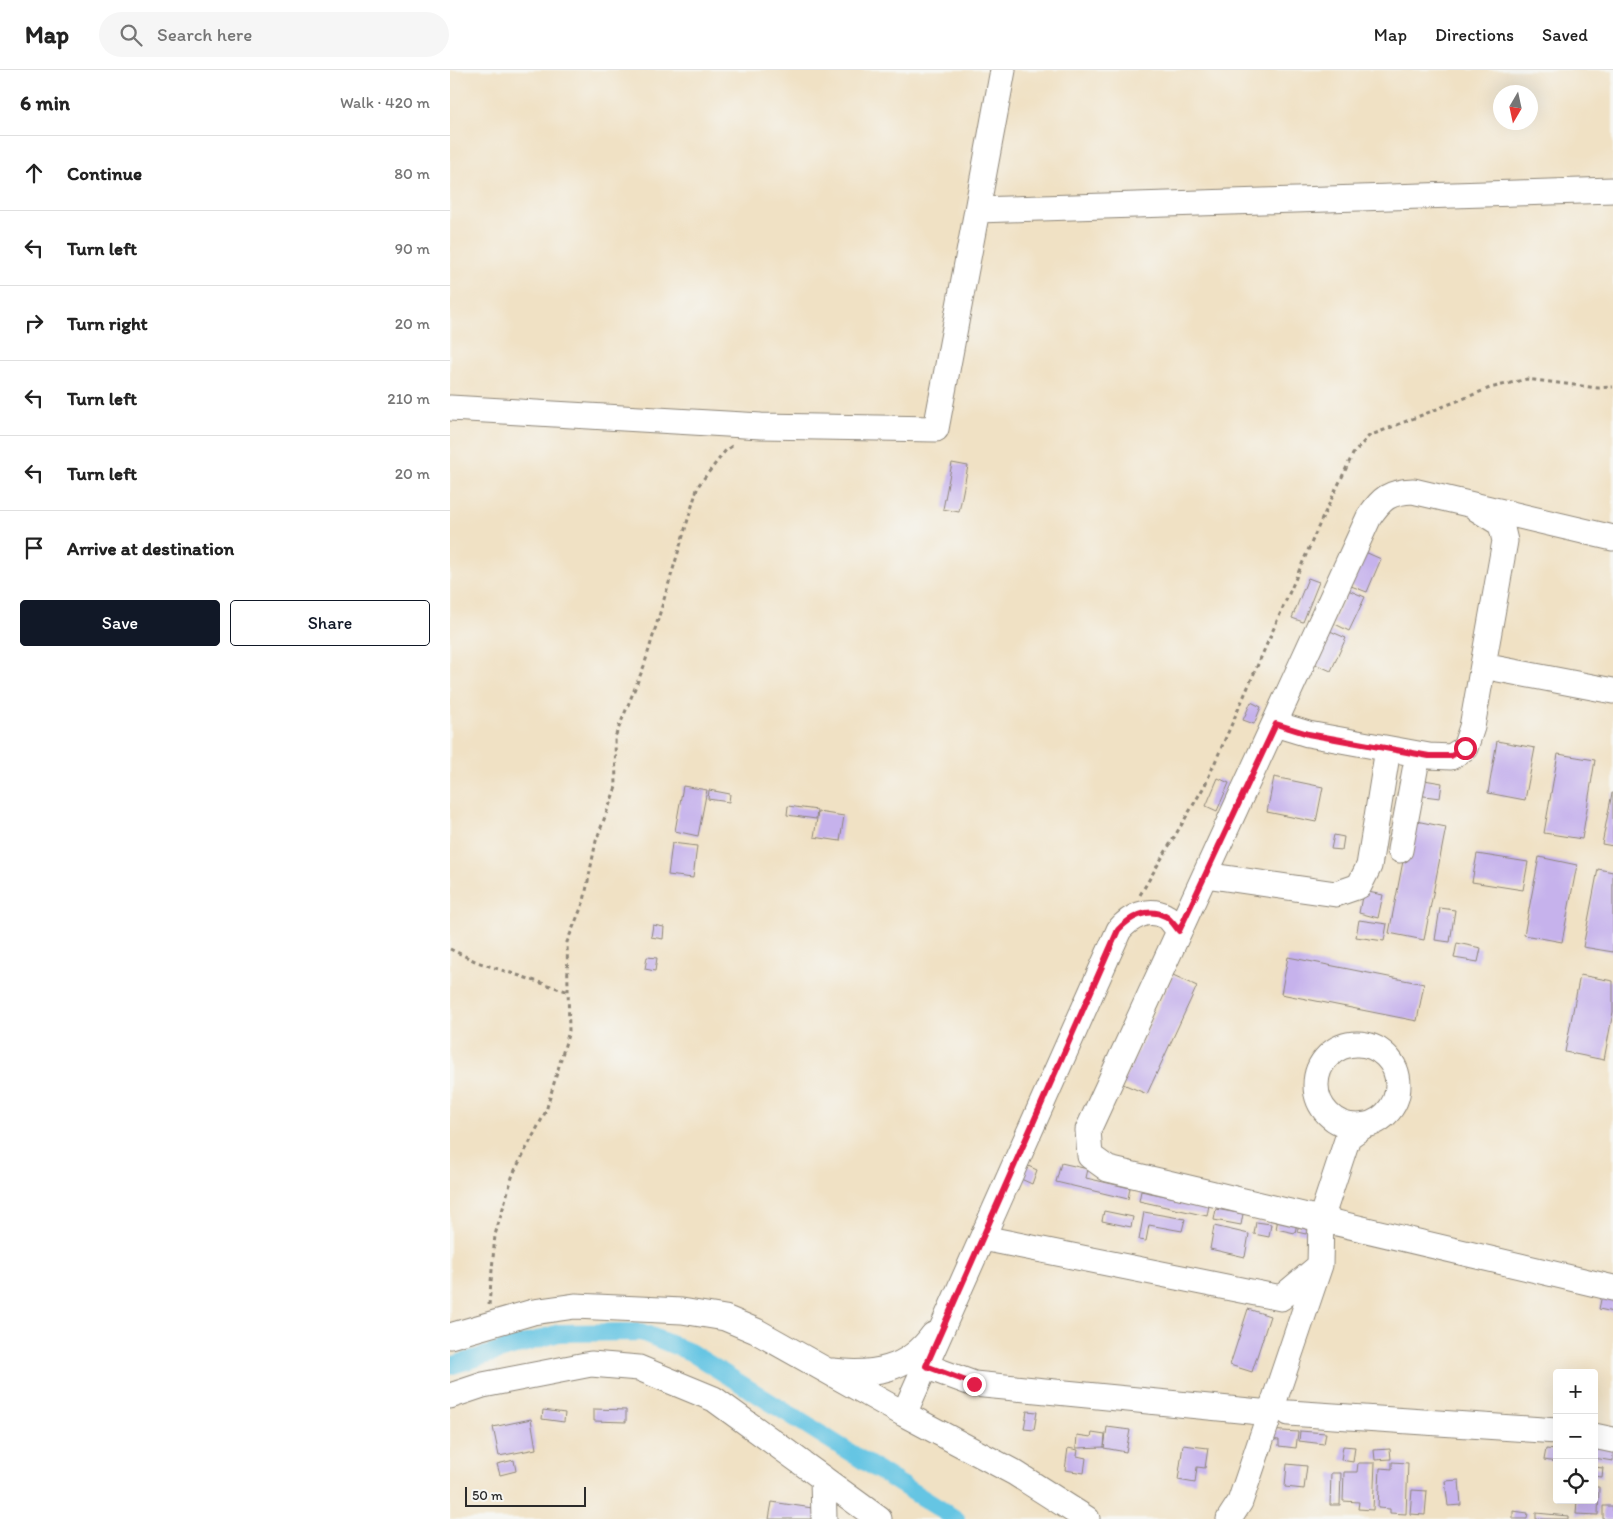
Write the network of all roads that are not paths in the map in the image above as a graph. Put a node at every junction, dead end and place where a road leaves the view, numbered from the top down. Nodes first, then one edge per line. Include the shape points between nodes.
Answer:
1 (1003, 70) edge
2 (1613, 190) edge
3 (977, 210) junction
4 (450, 408) edge
5 (1471, 505) junction
6 (1532, 519) junction
7 (1613, 538) edge
8 (1505, 541) junction
9 (1483, 666) junction
10 (1613, 691) edge
11 (1276, 724) junction
12 (1388, 749) junction
13 (1418, 754) junction
14 (1381, 792) junction
15 (1411, 792) junction
16 (1400, 850) dead end
17 (1205, 875) junction
18 (1179, 931) junction
19 (1349, 1127) dead end
20 (1321, 1220) junction
21 (983, 1238) junction
22 (1320, 1264) junction
23 (1613, 1288) edge
24 (949, 1312) junction
25 (450, 1336) edge
26 (926, 1366) junction
27 (829, 1371) junction
28 (450, 1396) edge
29 (1280, 1413) junction
30 (904, 1414) junction
31 (1553, 1431) edge
32 (1598, 1437) edge
33 (1613, 1440) edge
34 (823, 1478) junction
35 (869, 1516) edge
36 (824, 1519) edge
37 (1087, 1519) edge
38 (1228, 1519) edge

1 - 3 street
2 - 3 street
3 - 4 street via 936,429 761,426
5 - 6 street
5 - 8 street via 1502,524
5 - 11 street via 1413,491 1396,492 1380,501 1369,517
6 - 7 street
6 - 8 street via 1521,522
8 - 9 street
9 - 10 street
9 - 13 street via 1465,748 1451,756
11 - 12 street via 1308,734
11 - 17 street
12 - 13 street
12 - 14 street
13 - 15 street
14 - 15 street
14 - 17 street via 1369,866 1359,886 1336,894
15 - 16 street
17 - 18 street
18 - 20 street via 1088,1130 1090,1156 1108,1169
18 - 21 street via 1166,916 1148,912 1128,919 1118,930
19 - 20 street
20 - 22 street
20 - 23 street
21 - 22 street via 1281,1298
21 - 24 street
22 - 29 street
24 - 26 street
24 - 27 street via 925,1347 899,1366 876,1371
25 - 27 street via 533,1312 575,1306 682,1311 725,1318
26 - 29 street via 974,1384
26 - 30 street
27 - 30 street
28 - 34 street via 483,1385 591,1364 639,1368 714,1399
29 - 31 street
29 - 38 street via 1240,1502
30 - 37 street via 1015,1473
32 - 33 street
34 - 35 street
34 - 36 street

